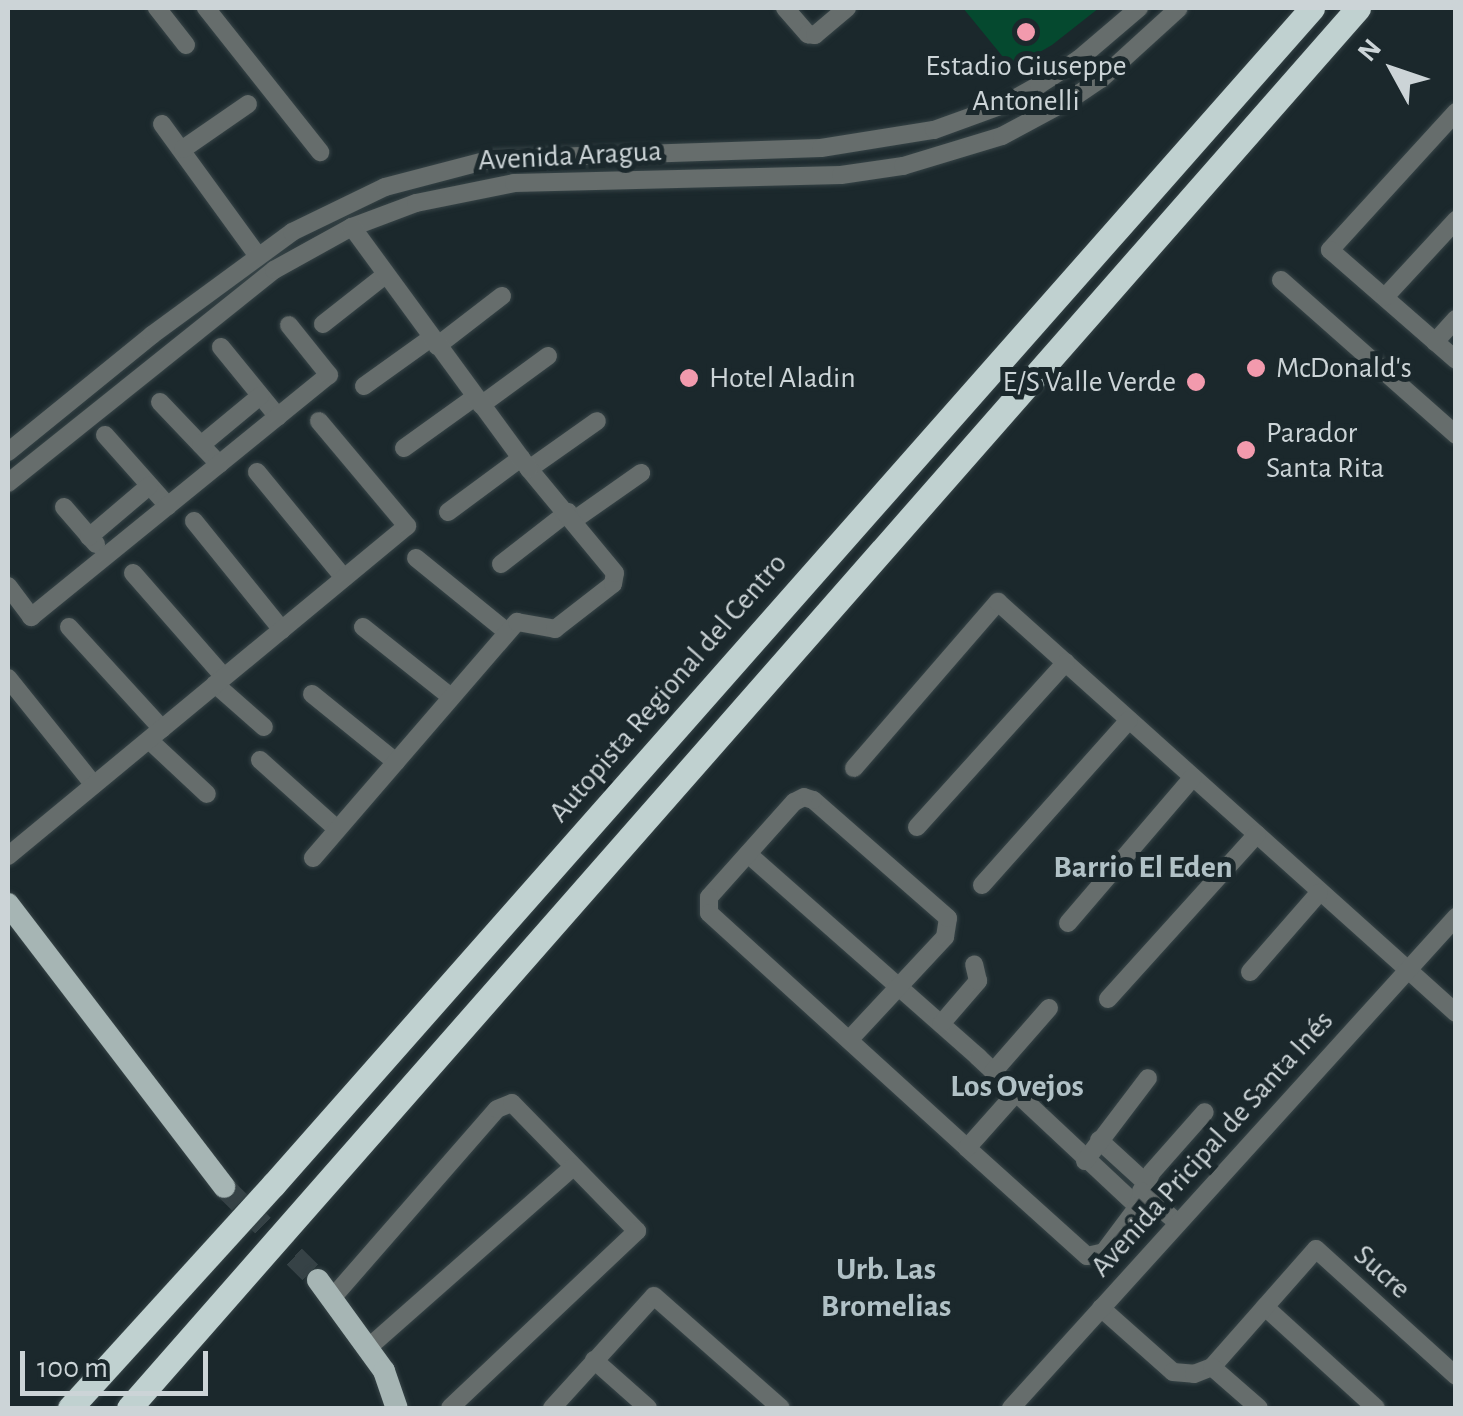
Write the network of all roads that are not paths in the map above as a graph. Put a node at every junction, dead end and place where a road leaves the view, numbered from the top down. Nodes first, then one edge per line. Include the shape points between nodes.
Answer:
1 (157, 8) edge
2 (206, 8) edge
3 (785, 8) edge
4 (847, 8) edge
5 (1139, 8) edge
6 (1178, 8) edge
7 (1312, 8) edge
8 (1358, 8) edge
9 (186, 45) dead end
10 (248, 104) dead end
11 (1456, 112) edge
12 (162, 124) dead end
13 (183, 149) junction
14 (320, 152) dead end
15 (1456, 220) edge
16 (352, 227) junction
17 (258, 256) junction
18 (384, 276) junction
19 (1281, 280) dead end
20 (502, 296) dead end
21 (1386, 297) junction
22 (1456, 319) edge
23 (323, 324) dead end
24 (289, 325) dead end
25 (434, 342) junction
26 (1435, 342) junction
27 (222, 347) dead end
28 (548, 356) dead end
29 (1456, 360) edge
30 (364, 386) dead end
31 (260, 396) junction
32 (478, 401) junction
33 (160, 402) dead end
34 (278, 417) junction
35 (597, 420) dead end
36 (320, 421) dead end
37 (105, 435) dead end
38 (1456, 435) edge
39 (201, 445) junction
40 (404, 448) dead end
41 (8, 452) edge
42 (220, 464) junction
43 (525, 464) junction
44 (257, 472) dead end
45 (641, 473) dead end
46 (8, 482) edge
47 (149, 486) junction
48 (168, 506) junction
49 (64, 507) dead end
50 (448, 512) dead end
51 (571, 516) junction
52 (194, 521) dead end
53 (90, 536) junction
54 (106, 556) junction
55 (416, 558) dead end
56 (502, 564) dead end
57 (133, 572) dead end
58 (344, 578) junction
59 (8, 586) edge
60 (68, 627) dead end
61 (364, 628) dead end
62 (282, 630) junction
63 (507, 632) junction
64 (1066, 662) junction
65 (8, 678) edge
66 (219, 681) junction
67 (312, 694) dead end
68 (451, 697) junction
69 (1130, 720) junction
70 (264, 727) dead end
71 (156, 734) junction
72 (260, 760) dead end
73 (396, 762) junction
74 (854, 768) dead end
75 (1194, 777) junction
76 (94, 785) junction
77 (207, 794) dead end
78 (917, 827) dead end
79 (337, 830) junction
80 (1257, 834) junction
81 (748, 854) junction
82 (8, 856) edge
83 (312, 858) dead end
84 (982, 885) dead end
85 (1319, 893) junction
86 (8, 904) edge
87 (1456, 917) edge
88 (1068, 923) dead end
89 (974, 964) dead end
90 (1407, 970) junction
91 (1250, 972) dead end
92 (898, 986) junction
93 (1108, 999) dead end
94 (1049, 1008) dead end
95 (1456, 1013) edge
96 (941, 1024) junction
97 (849, 1040) junction
98 (993, 1072) junction
99 (1148, 1078) dead end
100 (1016, 1094) junction
101 (1205, 1112) dead end
102 (1099, 1140) junction
103 (967, 1148) junction
104 (1085, 1160) junction
105 (573, 1167) junction
106 (224, 1188) tunnel mouth
107 (1141, 1193) junction
108 (1178, 1223) junction
109 (326, 1288) joint
110 (1265, 1307) junction
111 (1101, 1308) junction
112 (369, 1347) junction
113 (594, 1360) junction
114 (1212, 1367) junction
115 (1456, 1376) edge
116 (70, 1408) edge
117 (130, 1408) edge
118 (397, 1408) edge
119 (450, 1408) edge
120 (552, 1408) edge
121 (648, 1408) edge
122 (781, 1408) edge
123 (1011, 1408) edge
124 (1259, 1408) edge
125 (1376, 1408) edge

1 - 9 street
2 - 14 street
3 - 4 street via 808,34
5 - 17 street, Avenida Aragua via 1079,60 1039,84 934,130 821,148 492,159 384,188
6 - 16 street, Avenida Aragua via 1071,99 1002,136 904,166 841,176 514,182 416,203
7 - 116 highway, Autopista Regional del Centro
8 - 117 highway
10 - 13 street
11 - 21 street via 1330,250
12 - 13 street
13 - 17 street
15 - 21 street
16 - 18 street
16 - 46 street, Avenida Aragua via 274,270
17 - 41 street, Avenida Aragua
18 - 23 street
18 - 25 street
19 - 38 street
20 - 25 street
21 - 26 street
22 - 26 street
24 - 34 street via 329,375
25 - 30 street
25 - 32 street
26 - 29 street
27 - 31 street
28 - 32 street
31 - 34 street
31 - 39 street
32 - 40 street
32 - 43 street
33 - 39 street
34 - 42 street
35 - 43 street
36 - 58 street via 407,526
37 - 47 street
39 - 42 street
42 - 48 street
43 - 50 street
43 - 51 street
44 - 58 street
45 - 51 street
47 - 48 street
47 - 53 street
48 - 54 street
49 - 53 street
51 - 56 street
51 - 63 street via 611,563 613,584 555,630 527,620
52 - 62 street
53 - 54 street
54 - 59 street via 31,617
55 - 63 street
57 - 66 street
58 - 62 street
60 - 71 street
61 - 68 street
62 - 66 street
63 - 68 street
64 - 69 street
64 - 74 street via 998,602
64 - 78 street
65 - 76 street
66 - 70 street
66 - 71 street
67 - 73 street
68 - 73 street
69 - 75 street
69 - 84 street
71 - 76 street
71 - 77 street
72 - 79 street
73 - 79 street
75 - 80 street
75 - 88 street
76 - 82 street
79 - 83 street
80 - 85 street
80 - 93 street
81 - 92 street
81 - 92 street via 794,802 813,800 948,918 945,937
81 - 97 street via 709,898 709,913
85 - 90 street
85 - 91 street
86 - 106 main road
87 - 90 street, Avenida Pricipal de Santa Inés
89 - 96 street via 978,981
90 - 95 street
90 - 108 street, Avenida Pricipal de Santa Inés
92 - 96 street
92 - 97 street
94 - 98 street
96 - 98 street
97 - 103 street
98 - 100 street
99 - 102 street
100 - 103 street
100 - 104 street
101 - 107 street
102 - 104 street
102 - 107 street
103 - 107 street via 1090,1258 1104,1252
104 - 107 street
105 - 109 street via 505,1102
105 - 112 street
105 - 119 street via 634,1226 636,1236
107 - 108 street
108 - 111 street, Avenida Pricipal de Santa Inés
109 - 112 main road
110 - 114 street
110 - 115 street, Sucre via 1316,1249
110 - 125 street
111 - 114 street via 1173,1372
111 - 123 street, Avenida Pricipal de Santa Inés
112 - 118 main road
113 - 120 street
113 - 121 street
113 - 122 street via 654,1296
114 - 124 street

